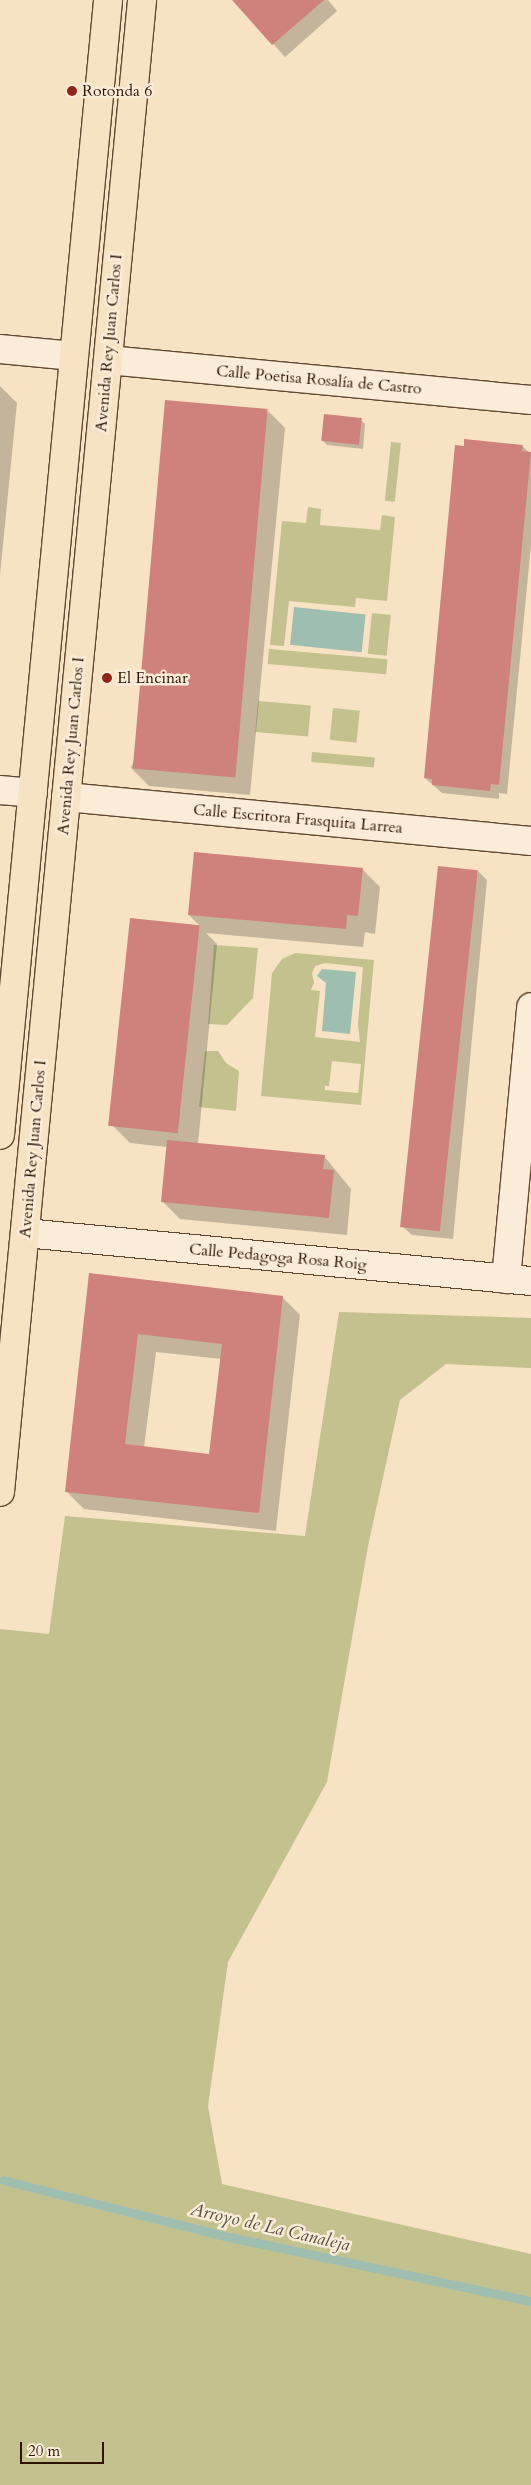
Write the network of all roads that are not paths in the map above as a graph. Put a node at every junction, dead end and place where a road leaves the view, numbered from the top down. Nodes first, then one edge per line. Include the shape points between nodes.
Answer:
1 (108, 0) edge
2 (142, 0) edge
3 (0, 349) edge
4 (74, 356) junction
5 (108, 360) junction
6 (531, 400) edge
7 (0, 790) edge
8 (32, 793) junction
9 (66, 797) junction
10 (531, 841) edge
11 (531, 1007) edge
12 (0, 1135) edge
13 (25, 1234) junction
14 (518, 1280) edge
15 (0, 1492) edge

1 - 4 main road, Avenida Rey Juan Carlos I
2 - 5 main road, Avenida Rey Juan Carlos I
3 - 4 street
4 - 8 main road, Avenida Rey Juan Carlos I
5 - 6 street, Calle Poetisa Rosalía de Castro
5 - 9 main road, Avenida Rey Juan Carlos I
7 - 8 street
8 - 12 main road, Avenida Rey Juan Carlos I
9 - 10 street, Calle Escritora Frasquita Larrea
9 - 13 main road, Avenida Rey Juan Carlos I
11 - 14 street
13 - 14 street, Calle Pedagoga Rosa Roig
13 - 15 main road, Avenida Rey Juan Carlos I

